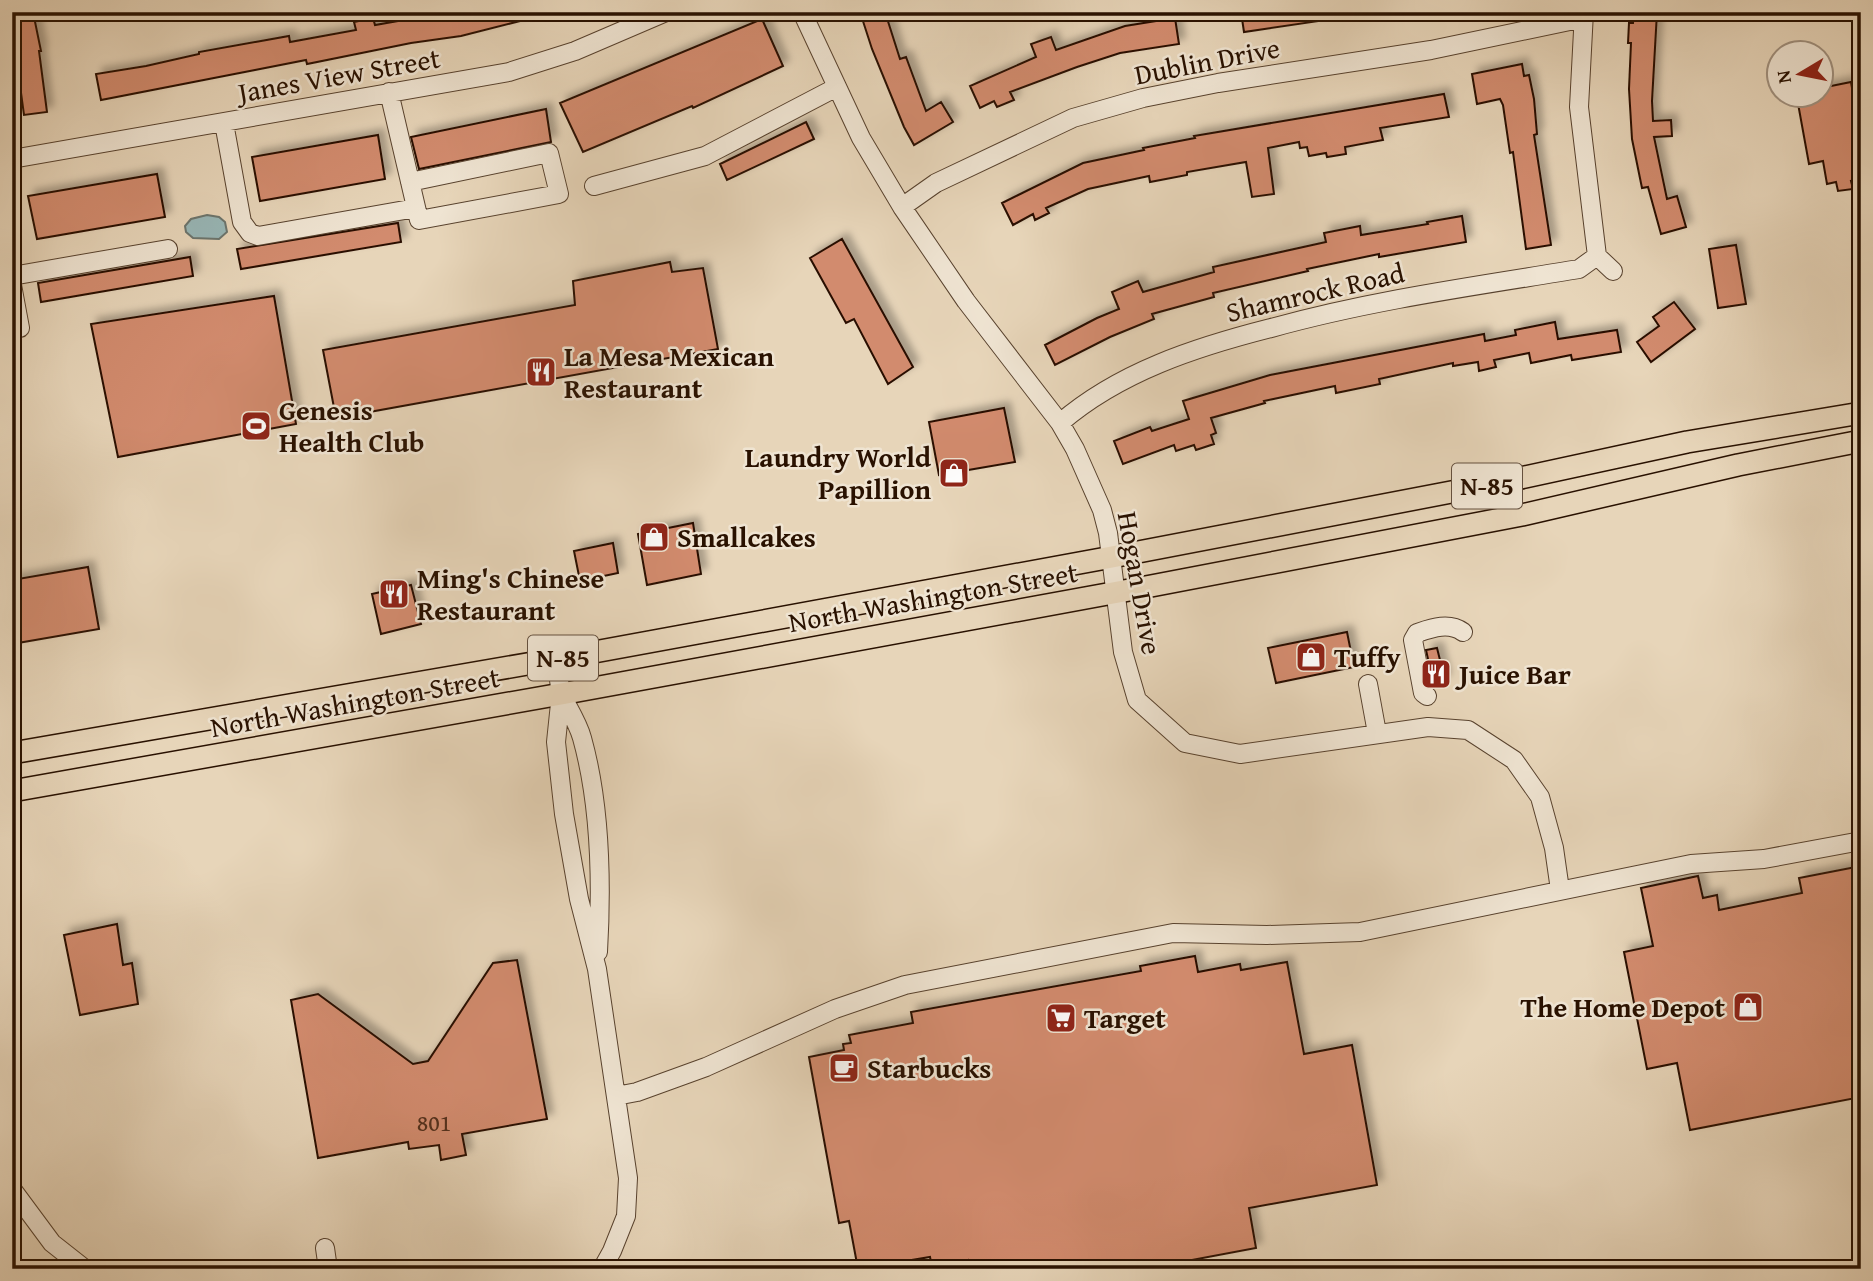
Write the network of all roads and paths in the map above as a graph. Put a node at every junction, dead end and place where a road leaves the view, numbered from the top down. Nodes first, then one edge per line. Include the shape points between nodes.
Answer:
1 (666, 12) edge
2 (802, 12) edge
3 (1584, 15) edge
4 (837, 87) junction
5 (389, 92) junction
6 (224, 123) junction
7 (12, 159) edge
8 (410, 182) junction
9 (594, 186) dead end
10 (902, 207) junction
11 (416, 208) junction
12 (168, 249) dead end
13 (1597, 256) junction
14 (1613, 271) dead end
15 (12, 276) edge
16 (12, 285) edge
17 (20, 328) dead end
18 (1861, 413) edge
19 (1060, 424) junction
20 (1861, 441) edge
21 (1112, 557) junction
22 (1115, 593) junction
23 (1463, 632) dead end
24 (556, 659) junction
25 (1368, 684) dead end
26 (561, 694) junction
27 (1427, 696) dead end
28 (1377, 733) junction
29 (12, 753) edge
30 (12, 791) edge
31 (1861, 841) edge
32 (1560, 890) junction
33 (597, 970) junction
34 (616, 1096) junction
35 (12, 1189) edge
36 (325, 1248) dead end
37 (85, 1269) edge
38 (328, 1269) edge
39 (602, 1269) edge

1 - 5 street, Janes View Street via 575,51 509,72
2 - 4 street, Hogan Drive
3 - 10 street, Dublin Drive via 1431,50 1218,83 1073,118 936,183
3 - 13 street via 1579,107
4 - 9 street via 705,156
4 - 10 street, Hogan Drive
5 - 6 street, Janes View Street
5 - 8 street
6 - 7 street, Janes View Street
6 - 11 street via 242,222 250,233 258,236
8 - 11 street
8 - 11 street via 549,153 559,194 419,220
10 - 19 street, Hogan Drive via 966,301
12 - 15 street
13 - 14 street
13 - 19 street, Shamrock Road via 1579,269 1387,300 1223,340 1167,360 1103,392
16 - 17 street
18 - 21 main road, North Washington Street / N-85 via 1687,442
19 - 21 street, Hogan Drive via 1102,510
20 - 22 main road, North Washington Street / N-85 via 1522,515
21 - 22 street, Hogan Drive
21 - 24 main road, North Washington Street / N-85
22 - 26 main road, North Washington Street / N-85
22 - 28 street, Hogan Drive via 1123,652 1138,700 1185,743 1240,754
23 - 27 street via 1456,626 1434,628 1417,633 1413,640
24 - 26 street
24 - 29 main road, North Washington Street / N-85
25 - 28 street
26 - 30 main road, North Washington Street / N-85
26 - 33 street via 556,742 563,802
26 - 33 street via 582,736 596,816 601,901
28 - 32 street, Hogan Drive via 1429,727 1468,730 1514,760 1540,797
31 - 32 street via 1764,859 1691,864
32 - 34 street via 1360,932 1173,933 905,985 835,1009 706,1067
33 - 34 street
34 - 39 street via 628,1178 626,1216
35 - 37 street via 52,1243
36 - 38 street

